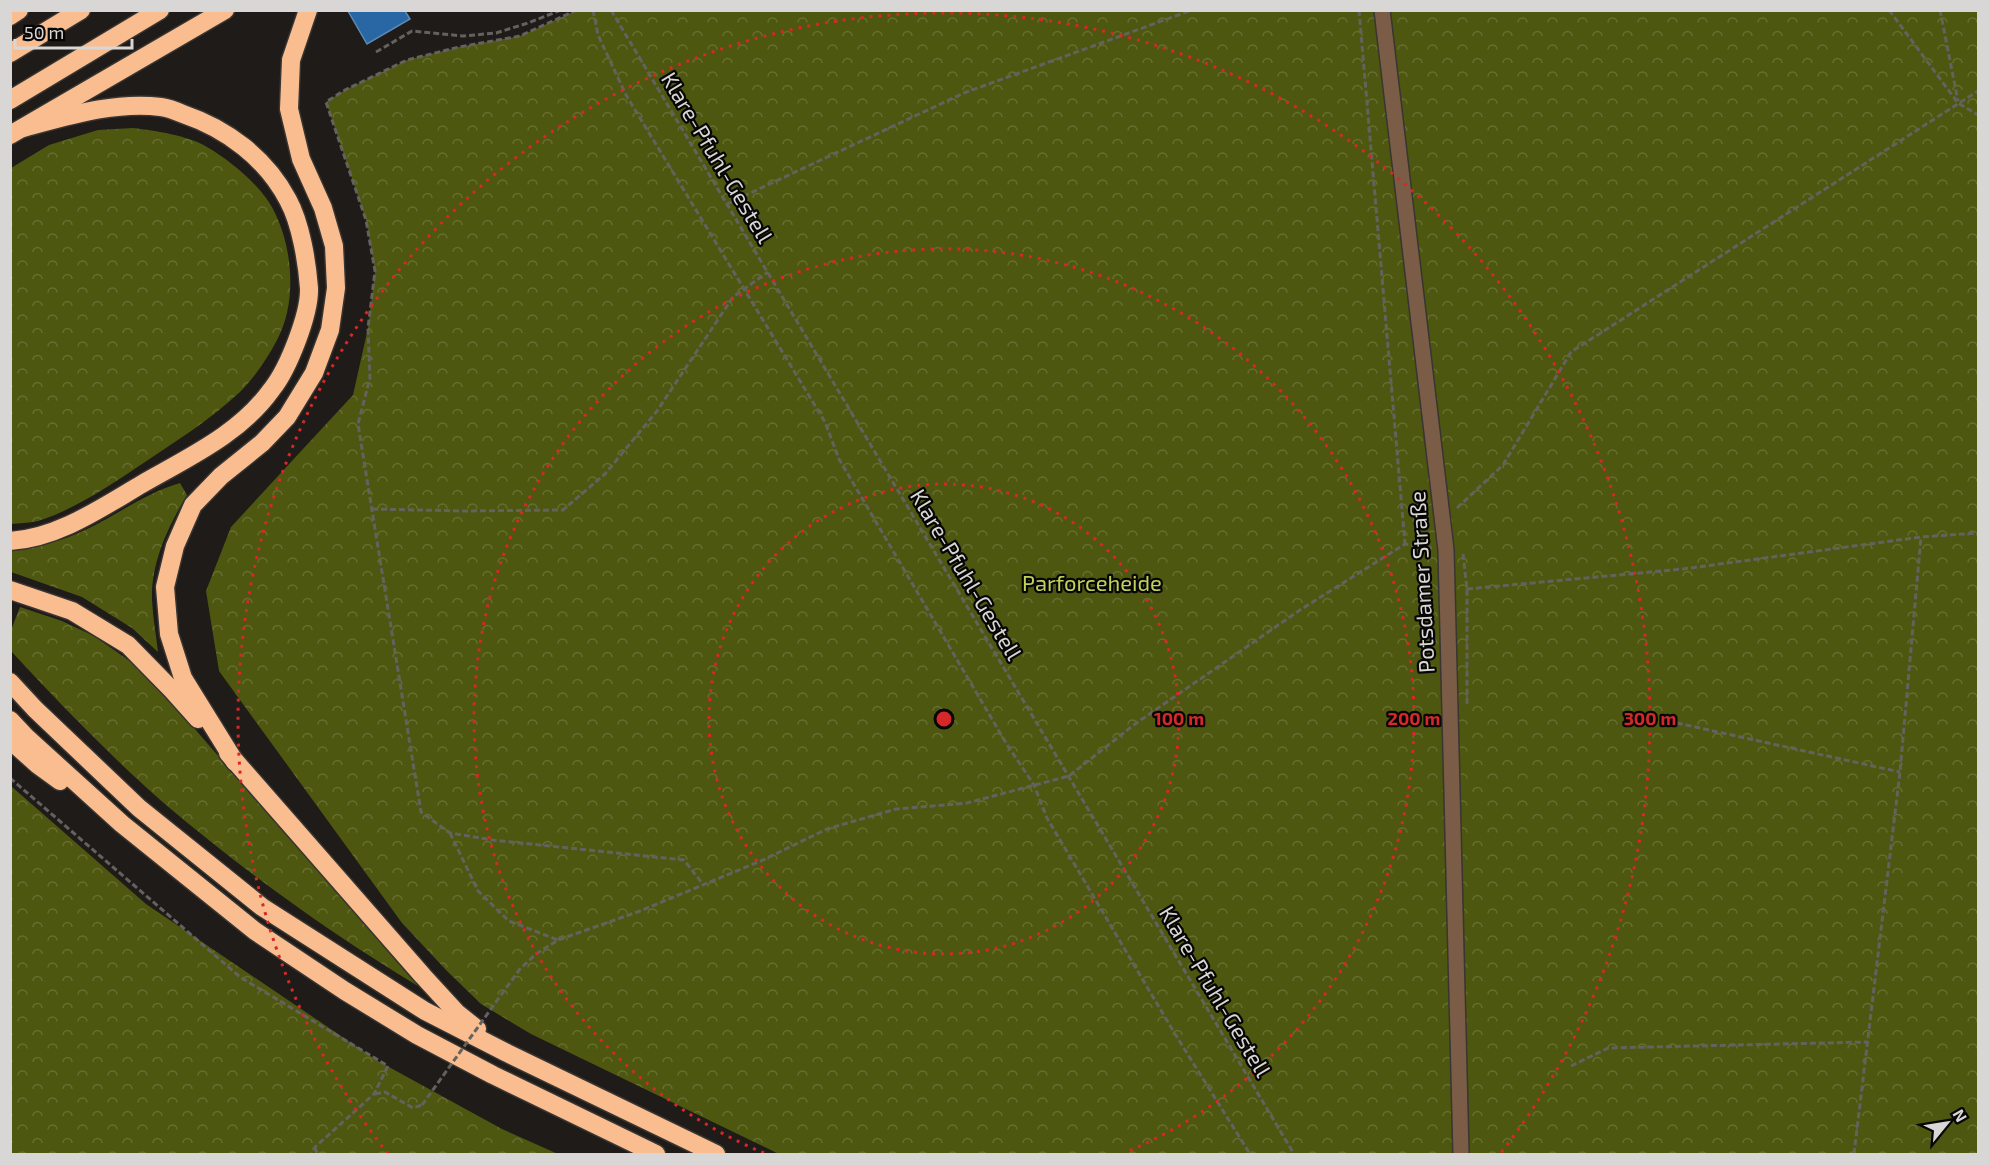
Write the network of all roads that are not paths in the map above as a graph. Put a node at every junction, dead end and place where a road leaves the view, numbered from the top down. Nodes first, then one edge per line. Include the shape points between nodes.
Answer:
1 (19, 10) edge
2 (81, 10) edge
3 (160, 10) edge
4 (225, 10) edge
5 (308, 10) edge
6 (1382, 10) edge
7 (10, 16) edge
8 (10, 53) edge
9 (10, 100) edge
10 (17, 132) edge
11 (10, 541) edge
12 (10, 590) edge
13 (10, 682) edge
14 (10, 720) edge
15 (10, 740) edge
16 (235, 762) junction
17 (122, 824) junction
18 (507, 1053) junction
19 (656, 1155) edge
20 (716, 1155) edge
21 (1461, 1155) edge

1 - 7 highway
2 - 8 highway
3 - 9 highway
4 - 10 highway
5 - 16 highway via 291,60 289,109 301,159 323,208 334,246 336,288 330,330 315,373 287,417 194,505 175,546 165,587 169,634 183,678
6 - 21 street, Potsdamer Straße via 1446,550
10 - 11 highway via 123,106 163,107 204,121 237,140 266,168 289,201 300,231 309,290 303,324 290,357 273,388 248,419 220,440 80,520 30,540
12 - 16 highway via 72,611 128,645
13 - 18 highway via 139,808 262,907 425,1011
14 - 17 highway
15 - 17 highway via 38,765
16 - 18 highway via 457,1012
17 - 19 highway via 255,931 345,991 417,1035
18 - 20 highway

